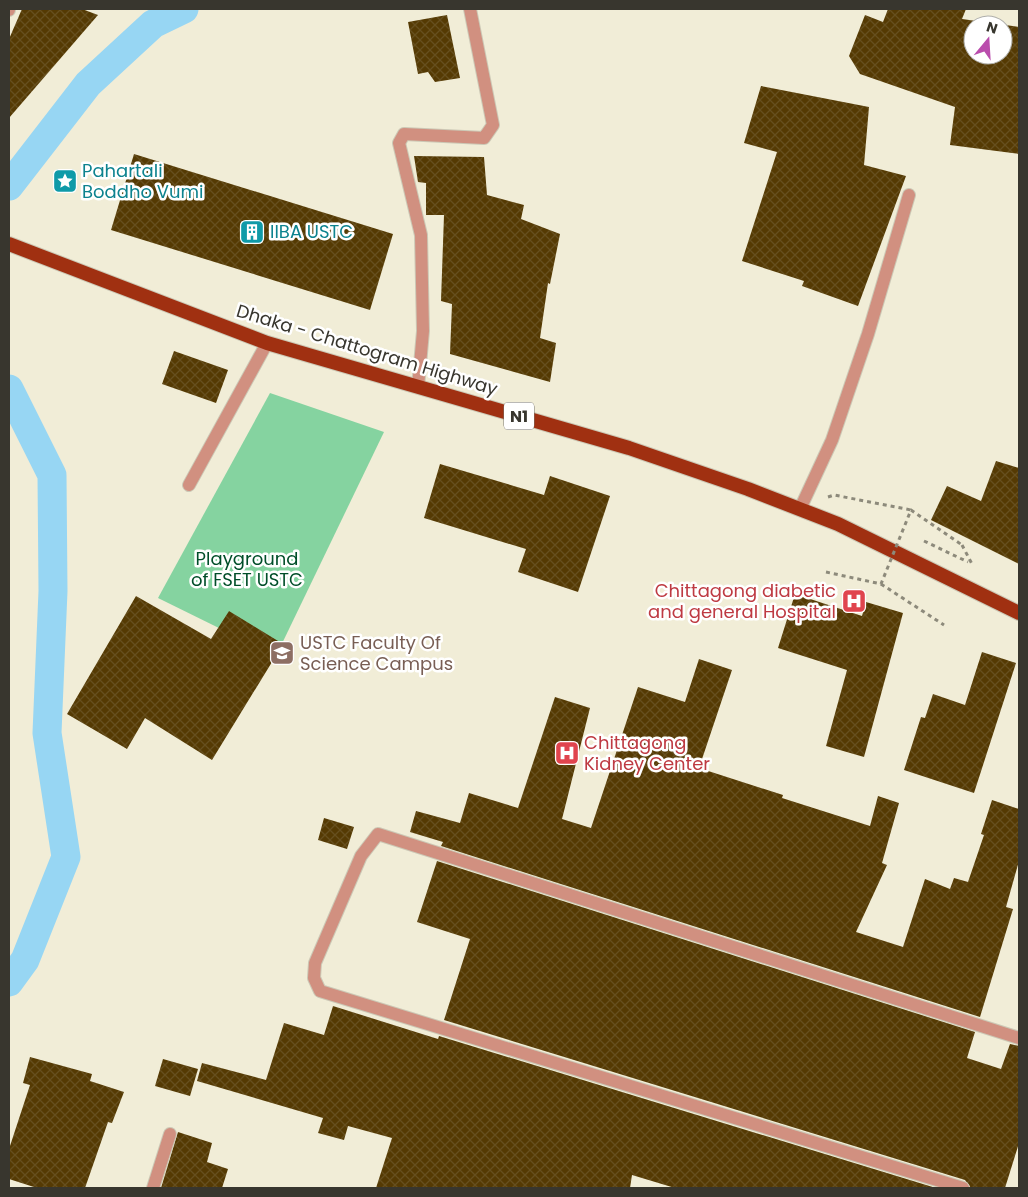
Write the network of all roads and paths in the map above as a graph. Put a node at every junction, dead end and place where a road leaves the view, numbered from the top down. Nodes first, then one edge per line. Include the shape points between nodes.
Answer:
1 (470, 9) edge
2 (909, 195) dead end
3 (9, 244) edge
4 (267, 343) junction
5 (418, 387) junction
6 (189, 485) dead end
7 (834, 495) dead end
8 (800, 509) junction
9 (911, 510) junction
10 (972, 564) dead end
11 (826, 572) dead end
12 (881, 584) junction
13 (1019, 613) edge
14 (944, 625) dead end
15 (1019, 1038) edge
16 (170, 1134) dead end
17 (153, 1188) edge
18 (963, 1188) edge

1 - 5 street via 493,126 484,138 404,134 399,143 421,235 423,331
2 - 8 street via 868,334 832,440
3 - 4 highway, Dhaka - Chattogram Highway / N1
4 - 5 highway, Dhaka - Chattogram Highway / N1
4 - 6 street
5 - 8 highway, Dhaka - Chattogram Highway / N1 via 629,448
7 - 9 path
8 - 13 highway, Dhaka - Chattogram Highway / N1 via 838,524
9 - 10 path, bridge via 962,546
9 - 12 path, bridge
11 - 12 path, bridge
12 - 14 path
15 - 18 street via 378,834 362,856 315,962 314,978 320,991
16 - 17 street

